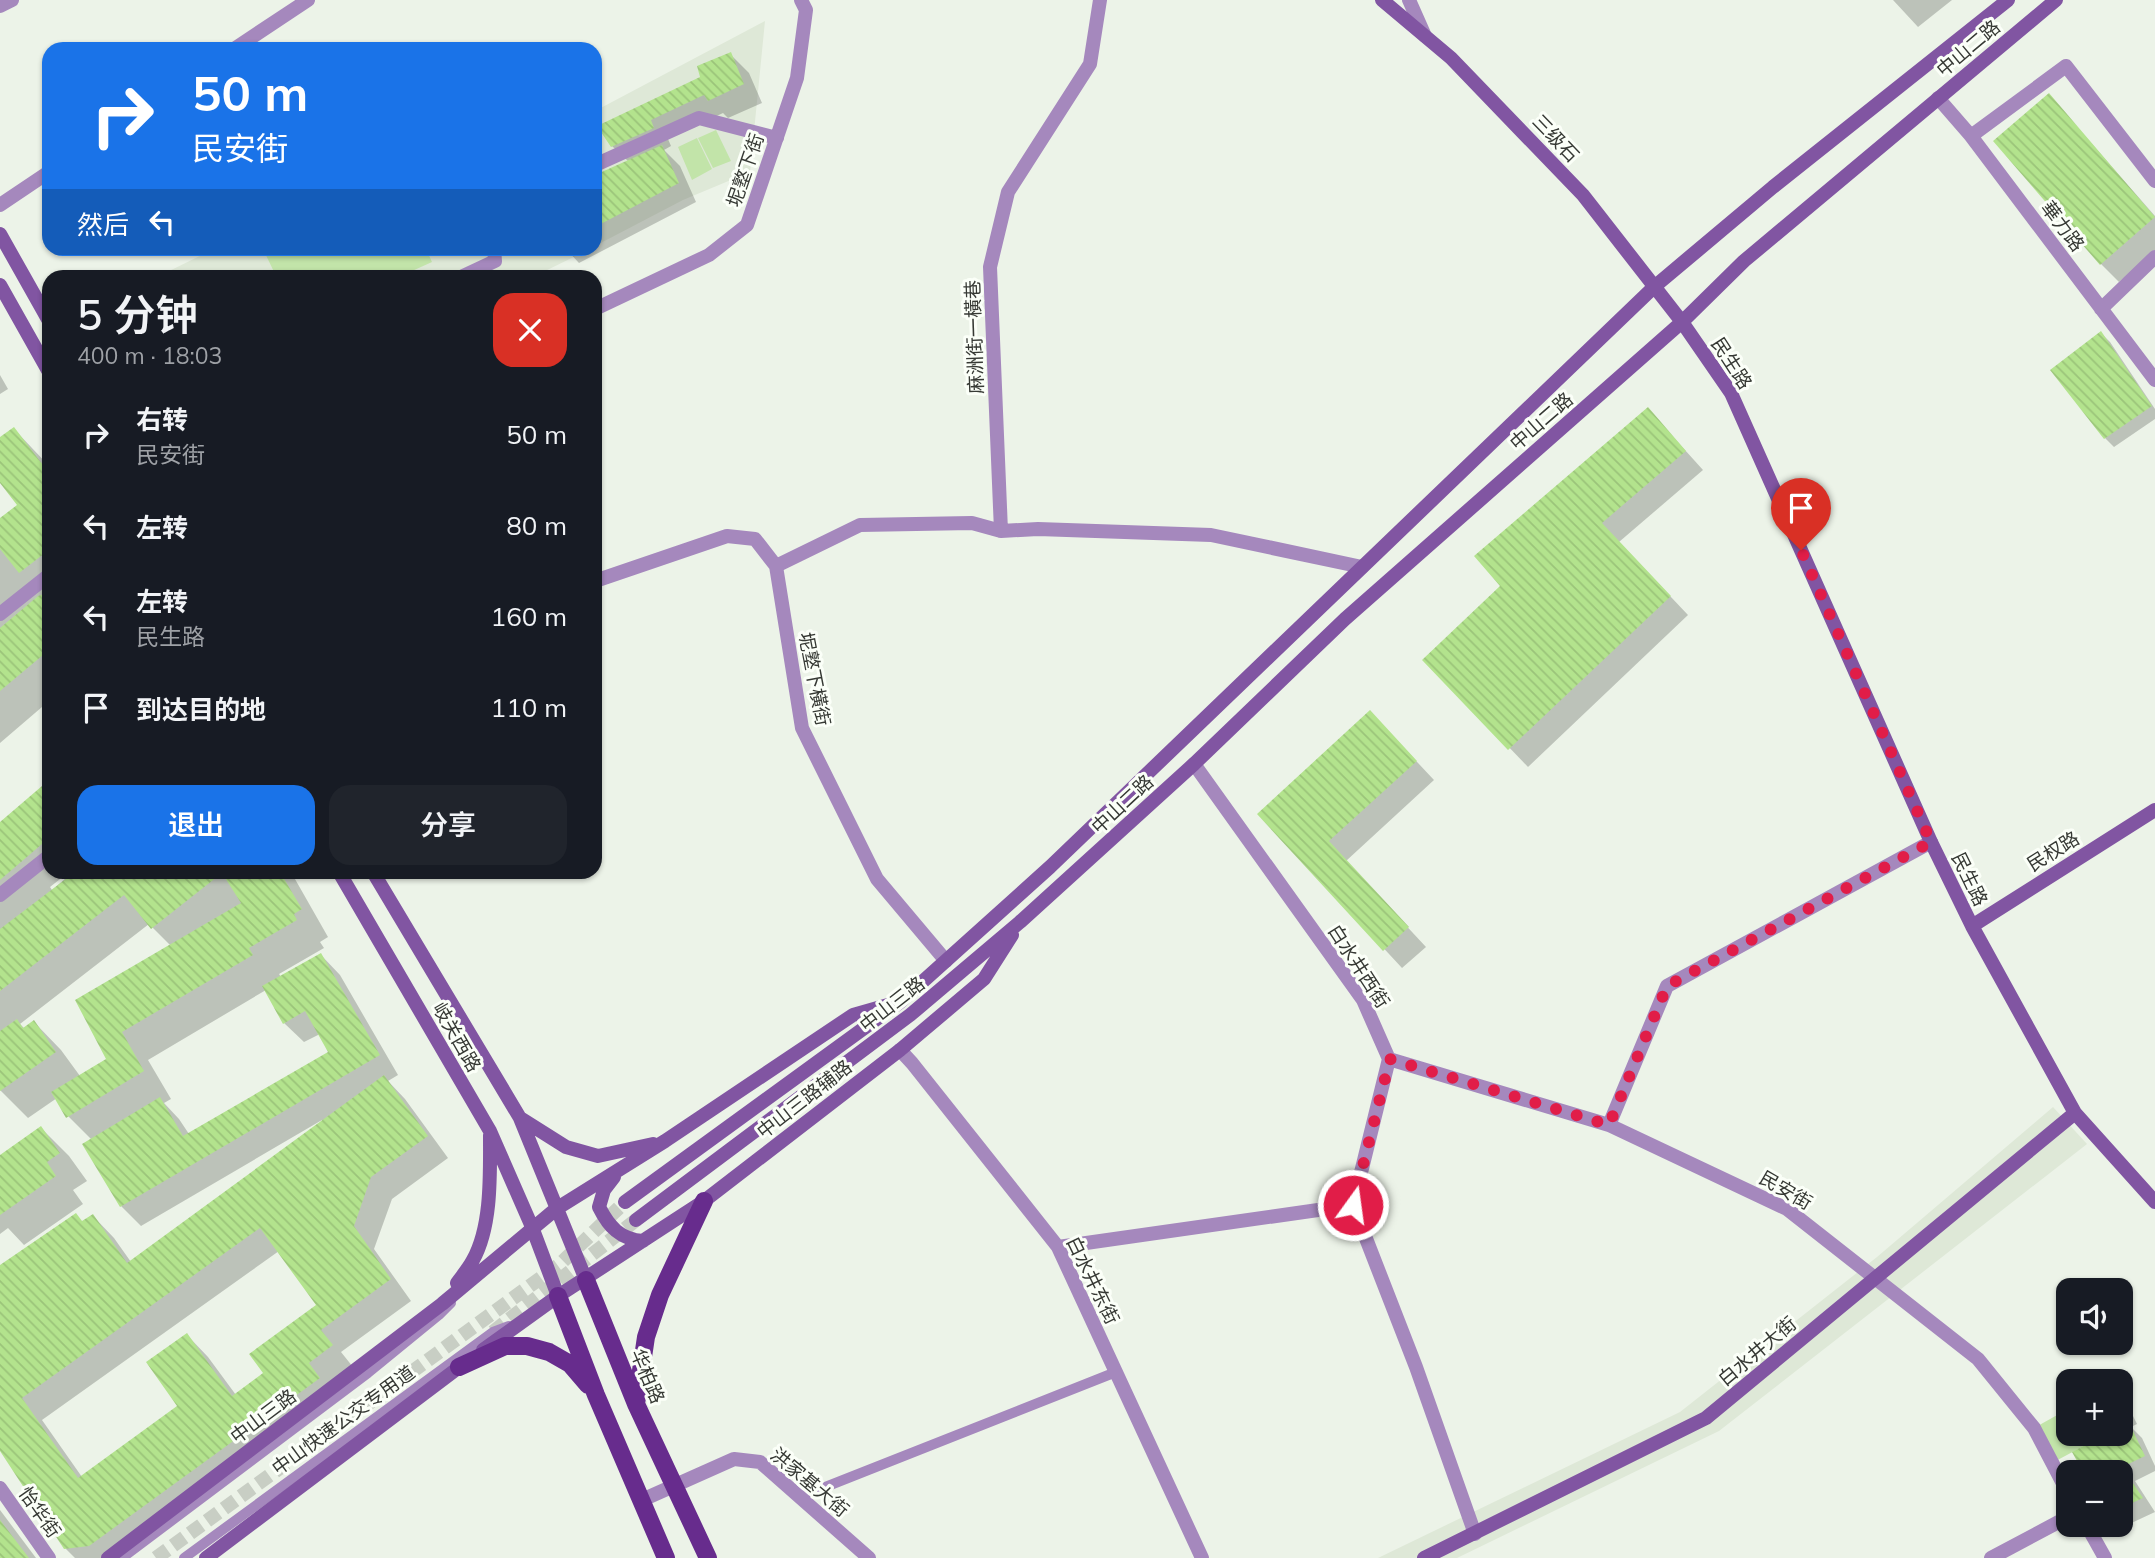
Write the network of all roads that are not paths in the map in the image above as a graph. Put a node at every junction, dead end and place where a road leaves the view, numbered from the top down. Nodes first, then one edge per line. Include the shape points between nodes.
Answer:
1 (12, 0) edge
2 (308, 0) edge
3 (801, 0) edge
4 (1101, 0) edge
5 (1382, 0) edge
6 (1409, 0) edge
7 (2008, 0) edge
8 (2056, 0) edge
9 (0, 6) edge
10 (1425, 36) junction
11 (245, 42) edge
12 (1938, 98) junction
13 (1971, 136) junction
14 (777, 138) junction
15 (602, 162) edge
16 (42, 177) edge
17 (2155, 181) edge
18 (0, 205) edge
19 (0, 234) edge
20 (495, 256) edge
21 (2155, 257) edge
22 (476, 270) edge
23 (0, 285) edge
24 (1654, 287) junction
25 (602, 306) edge
26 (42, 309) edge
27 (2101, 309) junction
28 (1682, 322) junction
29 (42, 360) edge
30 (2155, 380) edge
31 (1001, 531) junction
32 (776, 566) junction
33 (1362, 567) junction
34 (602, 579) edge
35 (42, 581) edge
36 (0, 614) edge
37 (1194, 764) junction
38 (2155, 810) edge
39 (1931, 842) junction
40 (42, 862) edge
41 (1050, 867) joint
42 (343, 879) edge
43 (377, 879) edge
44 (1063, 884) joint
45 (0, 895) edge
46 (1020, 922) junction
47 (1972, 926) junction
48 (946, 961) junction
49 (900, 1002) junction
50 (900, 1050) junction
51 (1390, 1059) junction
52 (2075, 1113) junction
53 (520, 1118) junction
54 (1609, 1125) junction
55 (490, 1131) junction
56 (665, 1141) junction
57 (620, 1170) junction
58 (704, 1201) junction
59 (625, 1202) tunnel mouth
60 (2155, 1202) edge
61 (1353, 1205) junction
62 (556, 1209) junction
63 (636, 1220) tunnel mouth
64 (532, 1227) junction
65 (643, 1241) junction
66 (1058, 1247) junction
67 (489, 1263) junction
68 (1877, 1277) junction
69 (586, 1280) junction
70 (558, 1296) junction
71 (442, 1304) junction
72 (527, 1319) junction
73 (459, 1367) junction
74 (1116, 1372) junction
75 (596, 1395) junction
76 (636, 1404) junction
77 (2056, 1470) edge
78 (674, 1484) junction
79 (0, 1488) edge
80 (800, 1497) junction
81 (642, 1500) junction
82 (2056, 1523) edge
83 (1475, 1534) junction
84 (2093, 1537) edge
85 (49, 1558) edge
86 (108, 1558) edge
87 (122, 1558) edge
88 (184, 1558) edge
89 (206, 1558) edge
90 (666, 1558) edge
91 (708, 1558) edge
92 (869, 1558) edge
93 (1202, 1558) edge
94 (1424, 1558) edge
95 (1991, 1558) edge
96 (2105, 1558) edge

1 - 9 street
2 - 11 street
3 - 14 street, 坭墪下街 via 806,9 797,78
4 - 31 street, 麻洲街一橫巷 via 1090,64 1008,192 990,267
5 - 10 main road, 三级石
6 - 10 street
7 - 24 main road, 中山二路
8 - 12 main road, 中山二路
10 - 24 main road, 三级石 via 1583,195
12 - 13 street, 華力路
12 - 28 main road, 中山二路 via 1744,261
13 - 17 street via 2066,66
13 - 27 street, 華力路
14 - 15 street via 699,118
14 - 25 street, 坭墪下街 via 747,225 709,255
16 - 18 street
19 - 26 main road
20 - 22 street via 495,261
21 - 27 street
23 - 29 main road
24 - 28 main road, 三级石
24 - 33 main road, 中山二路
27 - 30 street, 華力路
28 - 37 main road, 中山二路 via 1345,619
28 - 39 main road, 民生路 via 1731,393
31 - 32 street via 972,523 860,525
31 - 33 street via 1211,535
32 - 34 street, 坭墪下橫街 via 755,539 727,536
32 - 48 street, 坭墪下橫街 via 802,728 877,879
33 - 41 main road, 中山二路
35 - 36 street
37 - 44 main road, 中山二路
37 - 51 street, 白水井西街 via 1363,1000
38 - 47 main road, 民权路
39 - 47 main road, 民生路
39 - 54 street via 1667,986
40 - 45 street
41 - 48 main road, 中山三路
42 - 55 main road, 岐关西路
43 - 53 main road, 岐关西路
44 - 46 main road, 中山三路
46 - 50 main road, 中山三路辅路 via 984,979
46 - 63 main road, 中山三路 via 910,1016
47 - 52 main road, 民生路
48 - 49 main road, 中山三路
49 - 56 main road, 中山三路辅路 via 853,1015
49 - 59 main road, 中山三路
50 - 58 main road, 中山三路辅路
50 - 66 street, 白水井东街
51 - 54 street, 民安街
51 - 61 street
52 - 60 main road, 民生路
52 - 68 main road, 白水井大街
53 - 56 main road via 566,1147 598,1156
53 - 62 main road, 岐关西路
54 - 68 street, 民安街 via 1787,1209
55 - 64 main road, 岐关西路
55 - 71 main road via 490,1187 483,1228 474,1260
56 - 57 main road, 中山三路辅路
57 - 62 main road, 中山三路辅路
57 - 65 main road via 604,1190 599,1207 615,1232
58 - 65 main road, 中山三路辅路
58 - 76 main road via 660,1295 646,1338
61 - 66 street
61 - 83 street
62 - 64 main road, 中山三路辅路
62 - 69 main road, 华柏路
64 - 67 main road, 中山三路辅路
64 - 70 main road
65 - 69 main road, 中山三路辅路
66 - 74 street, 白水井东街
67 - 71 main road
67 - 87 lane, 中山快速公交专用道 via 439,1315 378,1365
68 - 77 street, 民安街 via 1978,1359 2034,1428
68 - 83 main road, 白水井大街 via 1706,1419
69 - 70 main road, 中山三路辅路
69 - 76 main road, 华柏路
70 - 72 main road, 中山三路辅路
70 - 75 main road
71 - 86 main road, 中山三路
72 - 73 main road, 中山三路辅路
72 - 88 lane, 中山快速公交专用道 via 493,1332
73 - 75 main road via 505,1346 527,1346 570,1364
73 - 89 main road
74 - 80 lane
74 - 93 street, 白水井东街
75 - 81 main road
76 - 78 main road, 华柏路
78 - 80 street, 洪家基大街 via 734,1459 761,1462
78 - 81 street, 洪家基大街
78 - 91 main road, 华柏路
79 - 85 street, 怡华街
80 - 92 street, 洪家基大街
81 - 90 main road
82 - 95 street
83 - 94 main road, 白水井大街
84 - 96 street

